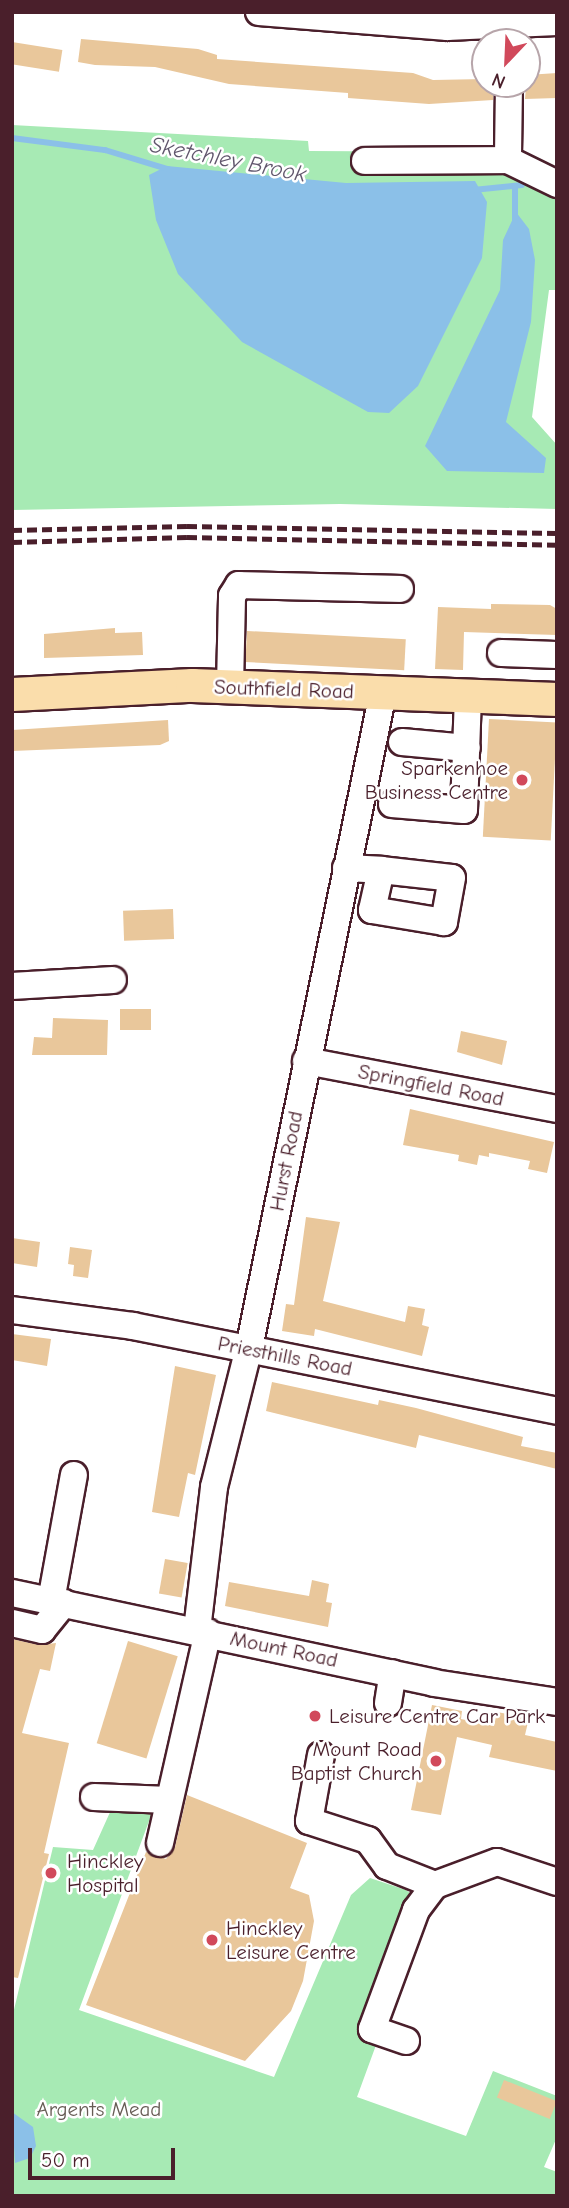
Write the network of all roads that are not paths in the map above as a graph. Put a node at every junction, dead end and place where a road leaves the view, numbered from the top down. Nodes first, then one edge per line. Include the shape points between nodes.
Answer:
1 (259, 12) edge
2 (557, 22) edge
3 (531, 28) edge
4 (471, 29) edge
5 (509, 98) edge
6 (508, 160) junction
7 (365, 161) dead end
8 (557, 184) edge
9 (400, 589) dead end
10 (501, 653) dead end
11 (557, 655) edge
12 (230, 686) junction
13 (383, 692) junction
14 (12, 694) edge
15 (468, 696) junction
16 (557, 699) edge
17 (402, 742) dead end
18 (467, 748) junction
19 (393, 804) dead end
20 (346, 867) junction
21 (381, 870) dead end
22 (113, 980) dead end
23 (12, 986) edge
24 (306, 1061) junction
25 (557, 1109) edge
26 (12, 1310) edge
27 (249, 1349) junction
28 (557, 1411) edge
29 (74, 1475) dead end
30 (12, 1593) edge
31 (57, 1602) junction
32 (12, 1623) edge
33 (203, 1631) junction
34 (393, 1673) junction
35 (557, 1702) edge
36 (388, 1703) dead end
37 (321, 1755) dead end
38 (94, 1797) dead end
39 (169, 1800) junction
40 (160, 1843) dead end
41 (557, 1882) edge
42 (435, 1885) junction
43 (406, 2041) dead end

1 - 4 street
2 - 3 street
5 - 6 street
6 - 7 street
6 - 8 street
9 - 12 street via 239,584 232,596
10 - 11 street
12 - 13 main road, Southfield Road
12 - 14 main road, Southfield Road
13 - 15 main road, Southfield Road
13 - 20 street, Hurst Road
15 - 16 main road, Southfield Road
15 - 18 street
17 - 18 street
18 - 19 street via 464,810
20 - 21 street
20 - 24 street, Hurst Road
22 - 23 street
24 - 25 street, Springfield Road
24 - 27 street, Hurst Road
26 - 27 street, Priesthills Road
27 - 28 street, Priesthills Road
27 - 33 street, Hurst Road via 214,1487
29 - 31 street
30 - 31 street, Mount Road
31 - 32 street via 42,1630
31 - 33 street, Mount Road
33 - 34 street, Mount Road
33 - 39 street, Hurst Road
34 - 35 street, Mount Road
34 - 36 street
37 - 42 street via 309,1821 368,1840 387,1866
38 - 39 street
39 - 40 street, Hurst Road
41 - 42 street via 497,1862
42 - 43 street via 416,1910 372,2029

